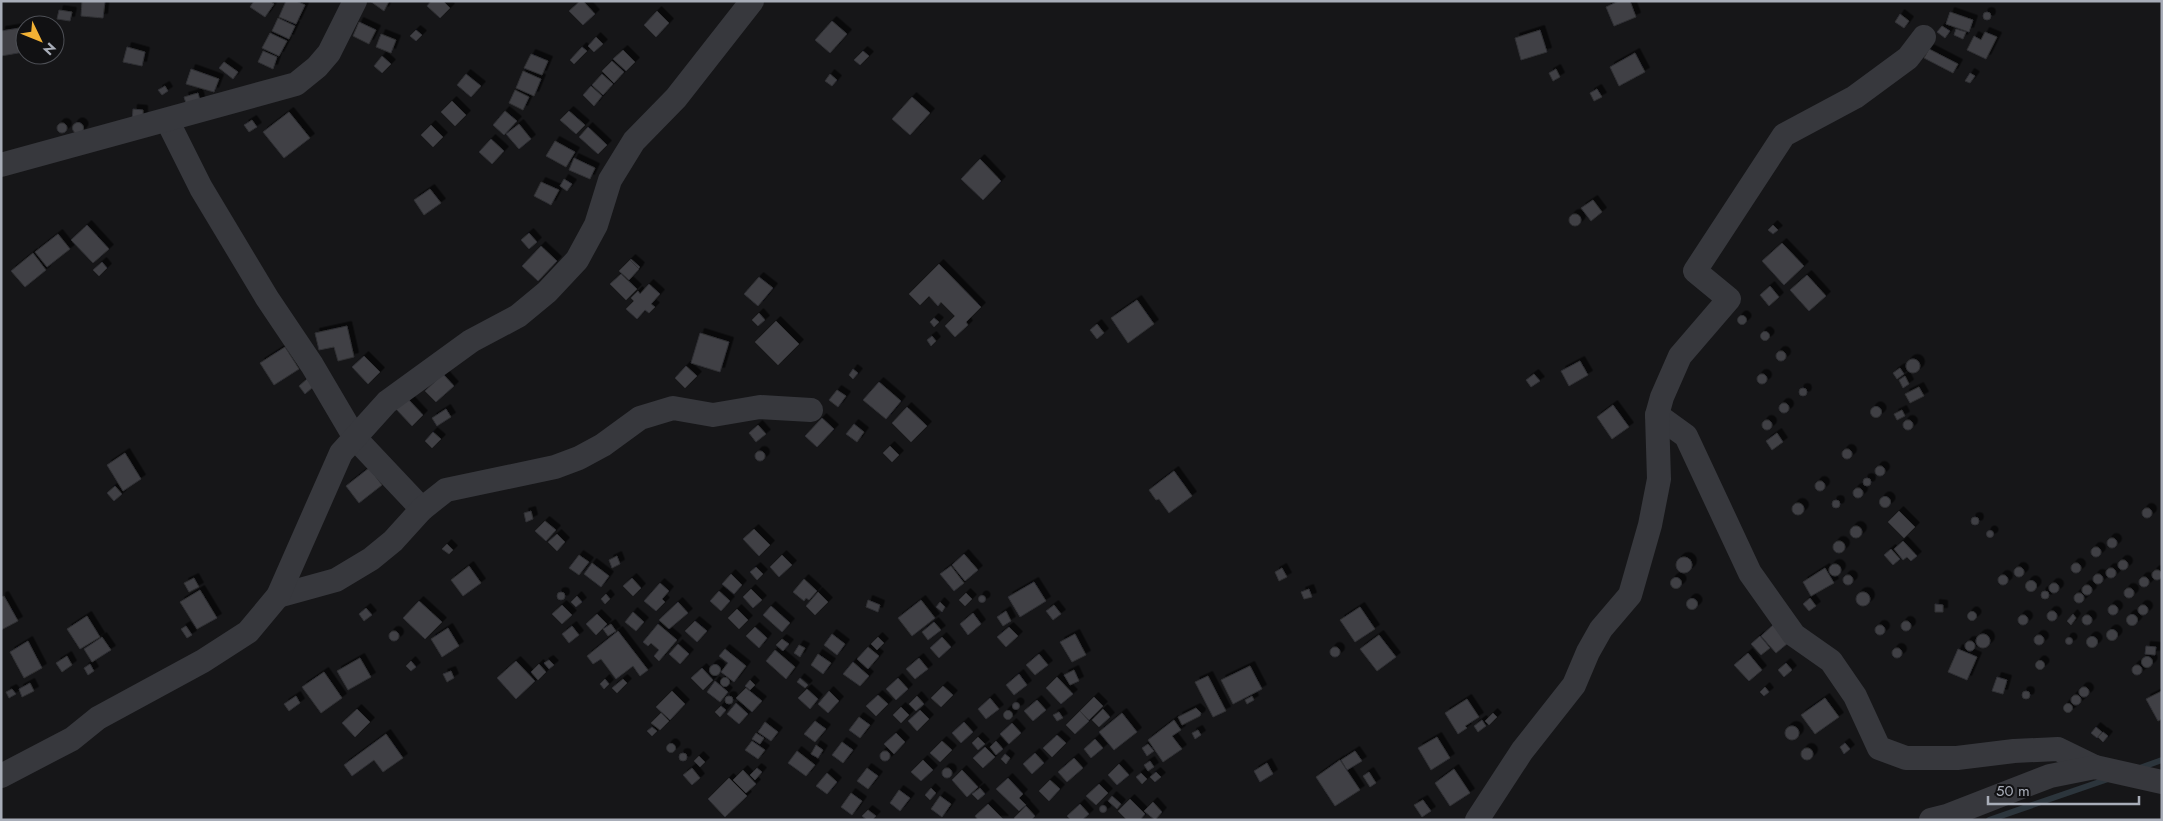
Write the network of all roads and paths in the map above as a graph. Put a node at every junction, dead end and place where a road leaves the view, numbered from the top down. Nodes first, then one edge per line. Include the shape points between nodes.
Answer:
1 (355, 1) edge
2 (752, 1) edge
3 (1924, 37) dead end
4 (167, 120) junction
5 (1, 165) edge
6 (811, 410) dead end
7 (1657, 415) junction
8 (355, 438) junction
9 (422, 509) junction
10 (278, 596) junction
11 (2095, 767) junction
12 (1, 776) edge
13 (2162, 782) edge
14 (1477, 820) edge
15 (1930, 820) edge

1 - 4 street via 329,53 296,84
2 - 8 street via 676,98 634,141 610,180 596,225 577,260 547,292 518,316 472,341 387,402
3 - 7 street via 1908,58 1855,97 1784,135 1695,271 1729,299 1680,356
4 - 5 street
4 - 8 street via 201,188
6 - 9 street via 760,407 713,415 673,408 640,418 579,458 554,468 446,490
7 - 11 street via 1686,436 1750,573 1794,635 1831,662 1855,696 1879,748 1906,758 1958,758 2058,749
7 - 14 street via 1658,479 1650,525 1630,595 1601,629 1574,685 1522,751
8 - 9 street
8 - 10 street via 341,453
9 - 10 street via 393,541 371,559 336,580
10 - 12 street via 248,632 98,718 72,739
11 - 13 street
11 - 15 street via 2050,776

